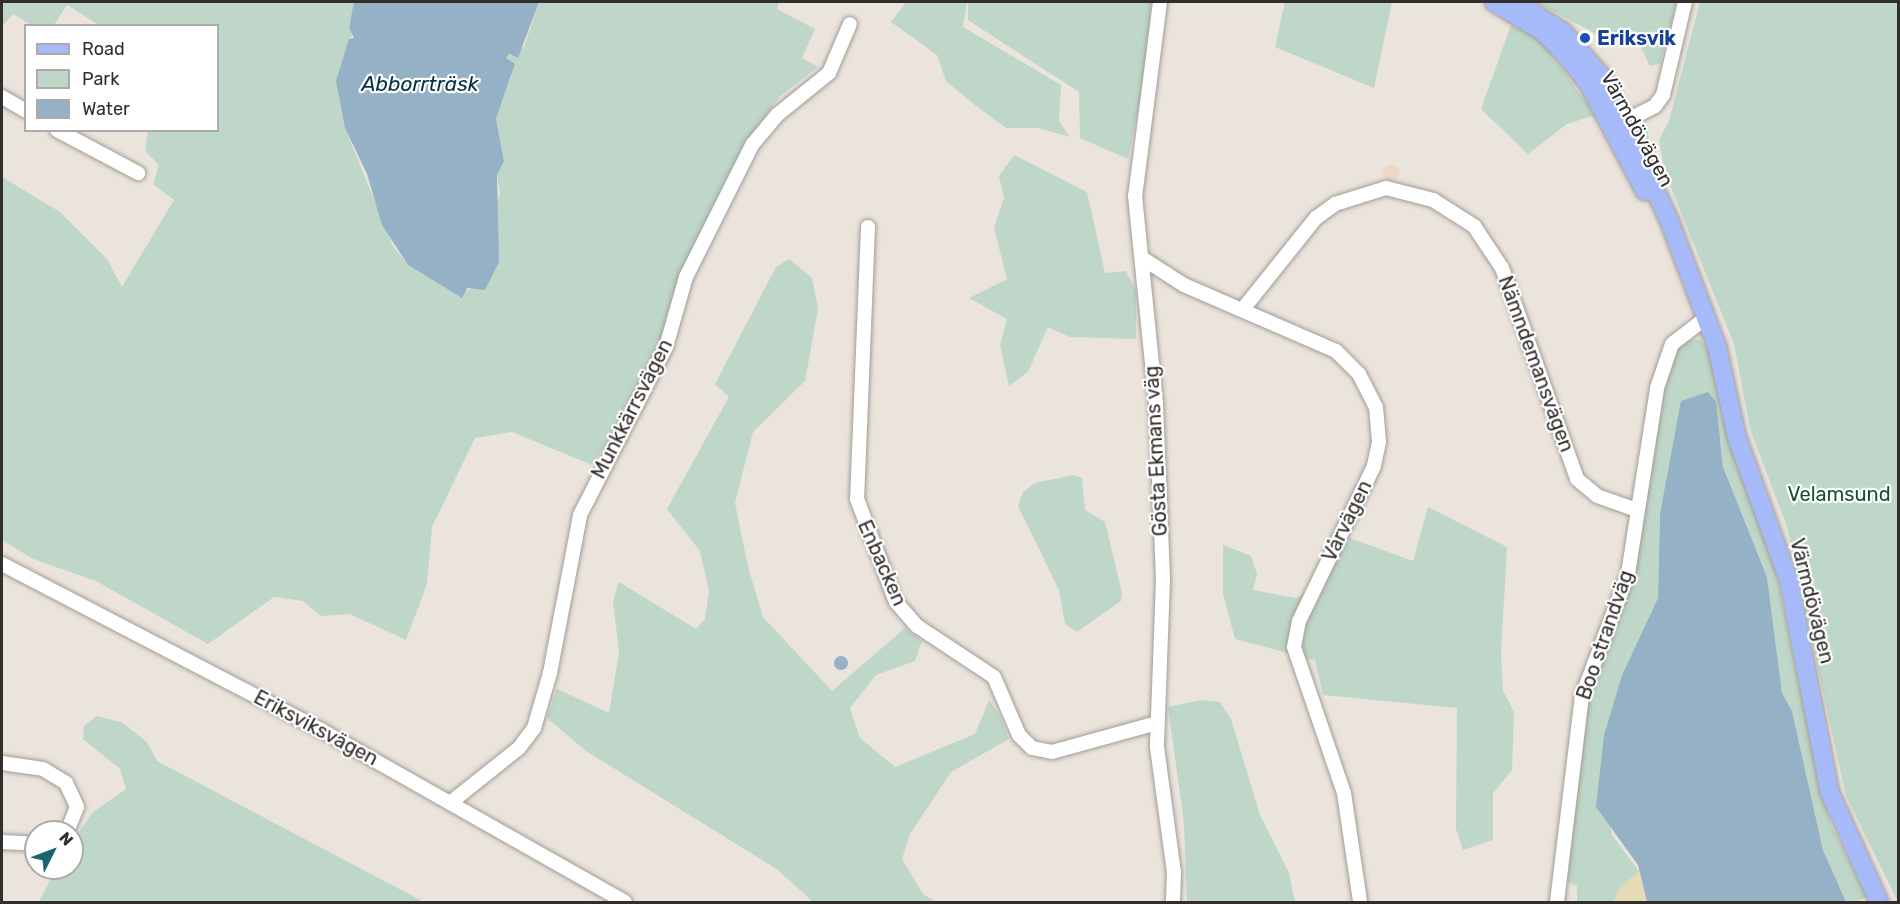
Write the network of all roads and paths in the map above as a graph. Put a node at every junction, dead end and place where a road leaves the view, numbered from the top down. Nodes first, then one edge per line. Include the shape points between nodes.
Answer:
1 (1160, 2) edge
2 (1494, 2) edge
3 (1516, 2) edge
4 (1685, 2) edge
5 (850, 24) dead end
6 (2, 97) edge
7 (24, 110) edge
8 (1618, 124) junction
9 (61, 132) edge
10 (138, 173) dead end
11 (868, 227) dead end
12 (1145, 260) junction
13 (1243, 309) junction
14 (1705, 313) junction
15 (1637, 510) junction
16 (2, 564) edge
17 (1157, 723) junction
18 (2, 763) edge
19 (450, 803) junction
20 (72, 820) edge
21 (2, 842) edge
22 (24, 843) edge
23 (625, 903) edge
24 (1173, 903) edge
25 (1360, 903) edge
26 (1557, 903) edge
27 (1879, 903) edge

1 - 12 street, Gösta Ekmans väg via 1158,46 1136,170
2 - 8 main road, Värmdövägen via 1542,31 1565,54
3 - 8 main road, Värmdövägen via 1575,42
4 - 8 street via 1663,95 1655,106
5 - 19 street, Munkkärrsvägen via 829,73 777,115 752,145 686,277 666,347 582,509 534,728 519,748
6 - 7 street
8 - 14 main road, Värmdövägen
9 - 10 street
11 - 17 street, Enbacken via 857,499 896,602 912,623 994,677 1019,735 1032,748 1052,752
12 - 13 street, Vårvägen via 1184,285
12 - 17 street, Gösta Ekmans väg via 1163,580
13 - 15 street, Nämndemansvägen via 1316,218 1335,204 1386,188 1433,200 1474,226 1502,268 1576,479 1597,496
13 - 25 street, Vårvägen via 1349,361 1369,390 1379,421 1374,466 1299,621 1294,647 1344,793
14 - 15 street, Boo strandväg via 1666,353
14 - 27 main road, Värmdövägen via 1737,438 1789,581 1830,794
15 - 26 street, Boo strandväg via 1628,574 1582,696
16 - 19 street, Eriksviksvägen
17 - 24 street, Gösta Ekmans väg via 1162,805 1174,872
18 - 20 street via 43,769 66,783 77,807
19 - 23 street, Eriksviksvägen
21 - 22 street

